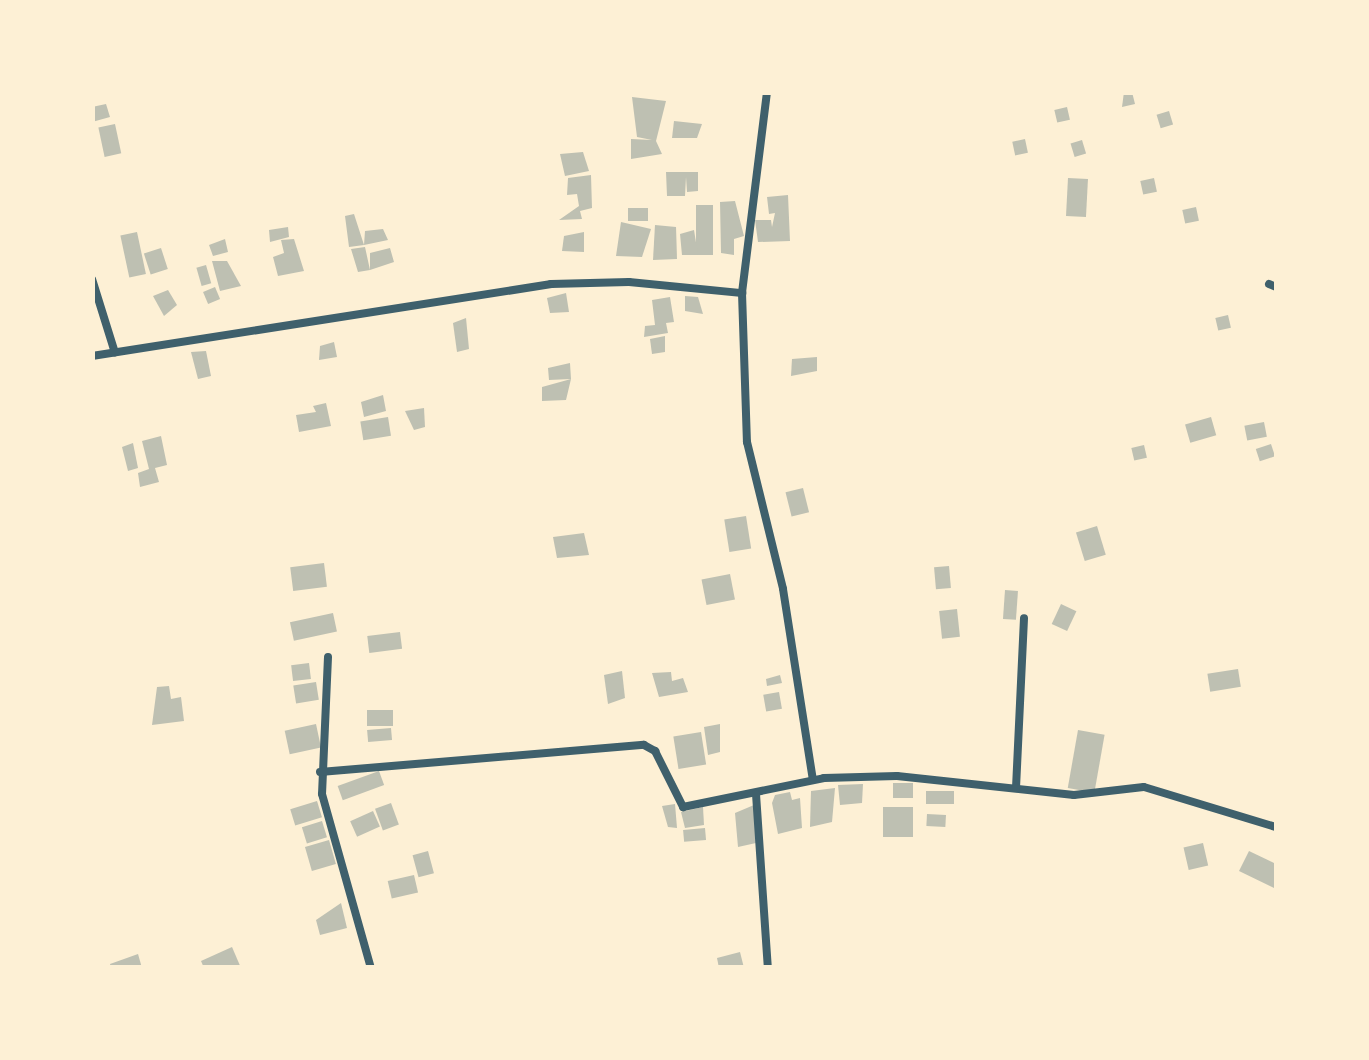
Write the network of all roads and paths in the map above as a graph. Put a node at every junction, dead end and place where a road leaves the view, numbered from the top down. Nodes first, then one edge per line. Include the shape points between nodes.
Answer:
1 (767, 92) edge
2 (92, 279) edge
3 (742, 293) junction
4 (115, 353) junction
5 (92, 356) edge
6 (1024, 618) dead end
7 (328, 656) dead end
8 (320, 772) junction
9 (813, 780) junction
10 (1016, 788) junction
11 (756, 794) junction
12 (1276, 827) edge
13 (371, 968) edge
14 (768, 968) edge

1 - 3 street
2 - 4 street
3 - 4 street via 630,282 551,284
3 - 9 street via 747,442 783,589
4 - 5 street
6 - 10 street
7 - 8 street
8 - 11 street via 644,745 654,751 678,805
8 - 13 street
9 - 10 street via 897,776
9 - 11 street
10 - 12 street via 1088,795 1144,787
11 - 14 street

